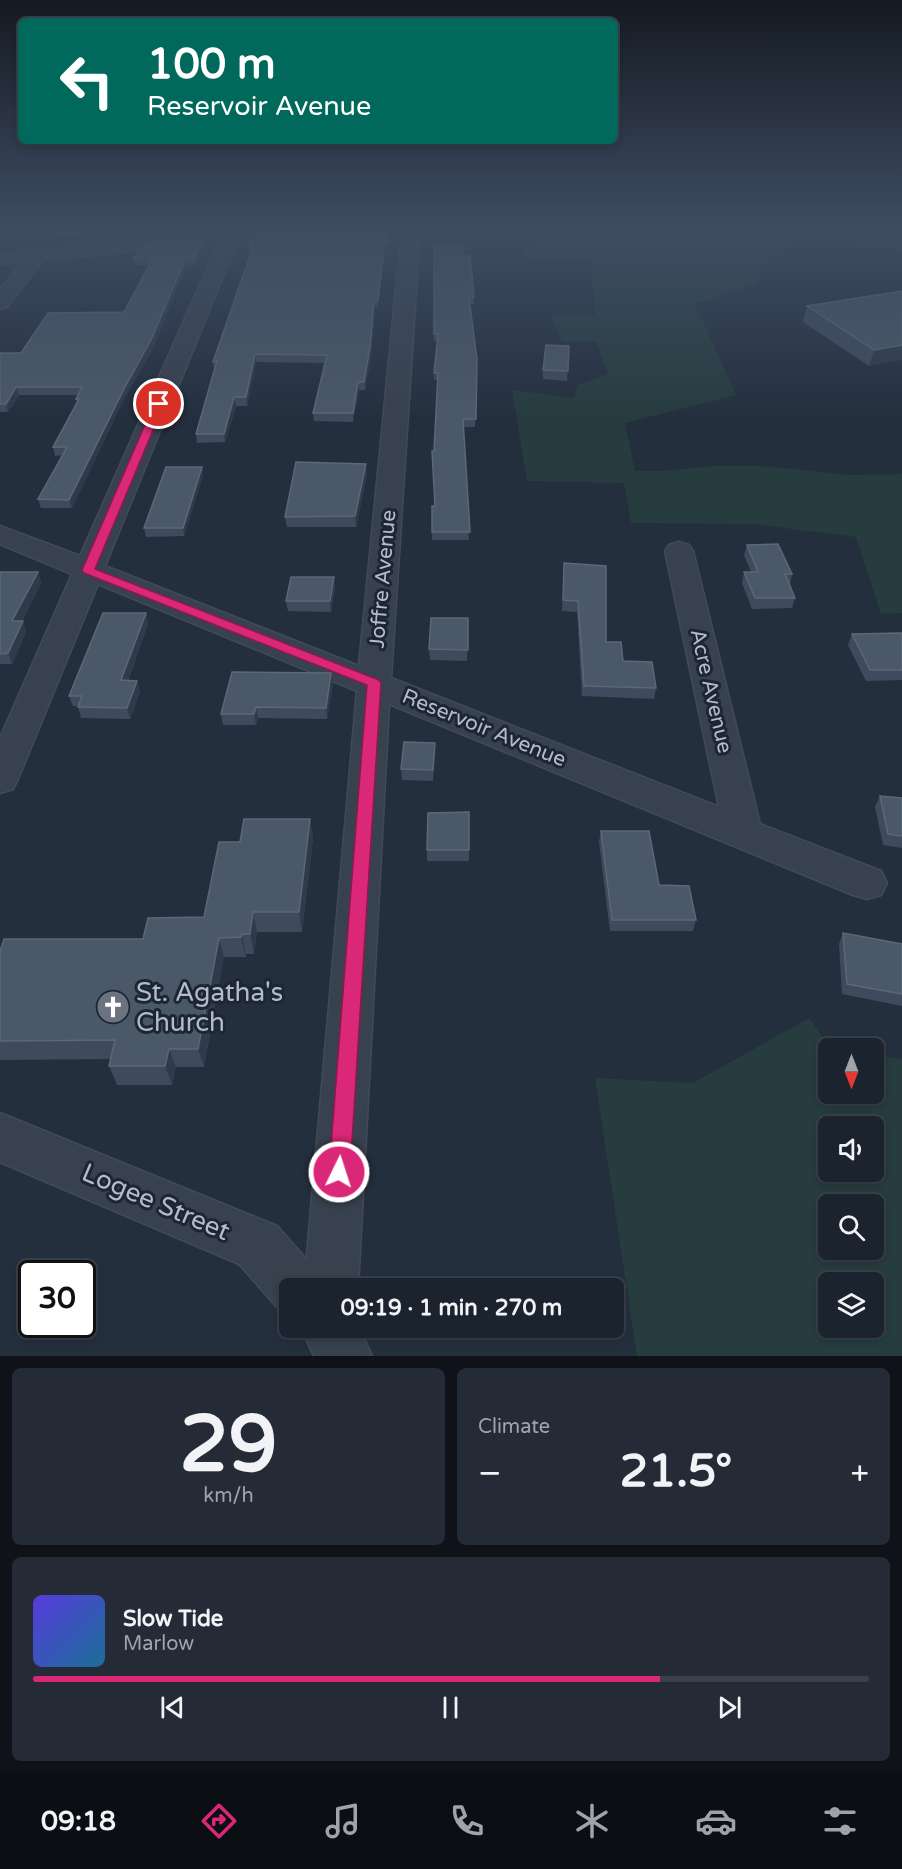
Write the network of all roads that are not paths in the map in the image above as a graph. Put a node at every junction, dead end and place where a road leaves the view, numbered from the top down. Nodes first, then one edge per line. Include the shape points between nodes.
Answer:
1 (207, 291) edge
2 (406, 291) edge
3 (0, 534) edge
4 (679, 550) dead end
5 (88, 570) junction
6 (374, 683) junction
7 (0, 779) edge
8 (743, 832) junction
9 (867, 883) dead end
10 (0, 1137) edge
11 (287, 1278) edge
12 (332, 1278) edge
13 (334, 1338) edge
14 (344, 1356) edge

1 - 5 street
2 - 6 street, Joffre Avenue
3 - 5 street, Reservoir Avenue
4 - 8 street, Acre Avenue
5 - 6 street, Reservoir Avenue
5 - 7 street
6 - 8 street, Reservoir Avenue
6 - 12 street, Joffre Avenue
8 - 9 street, Reservoir Avenue
10 - 11 street, Logee Street via 258,1245
13 - 14 street

